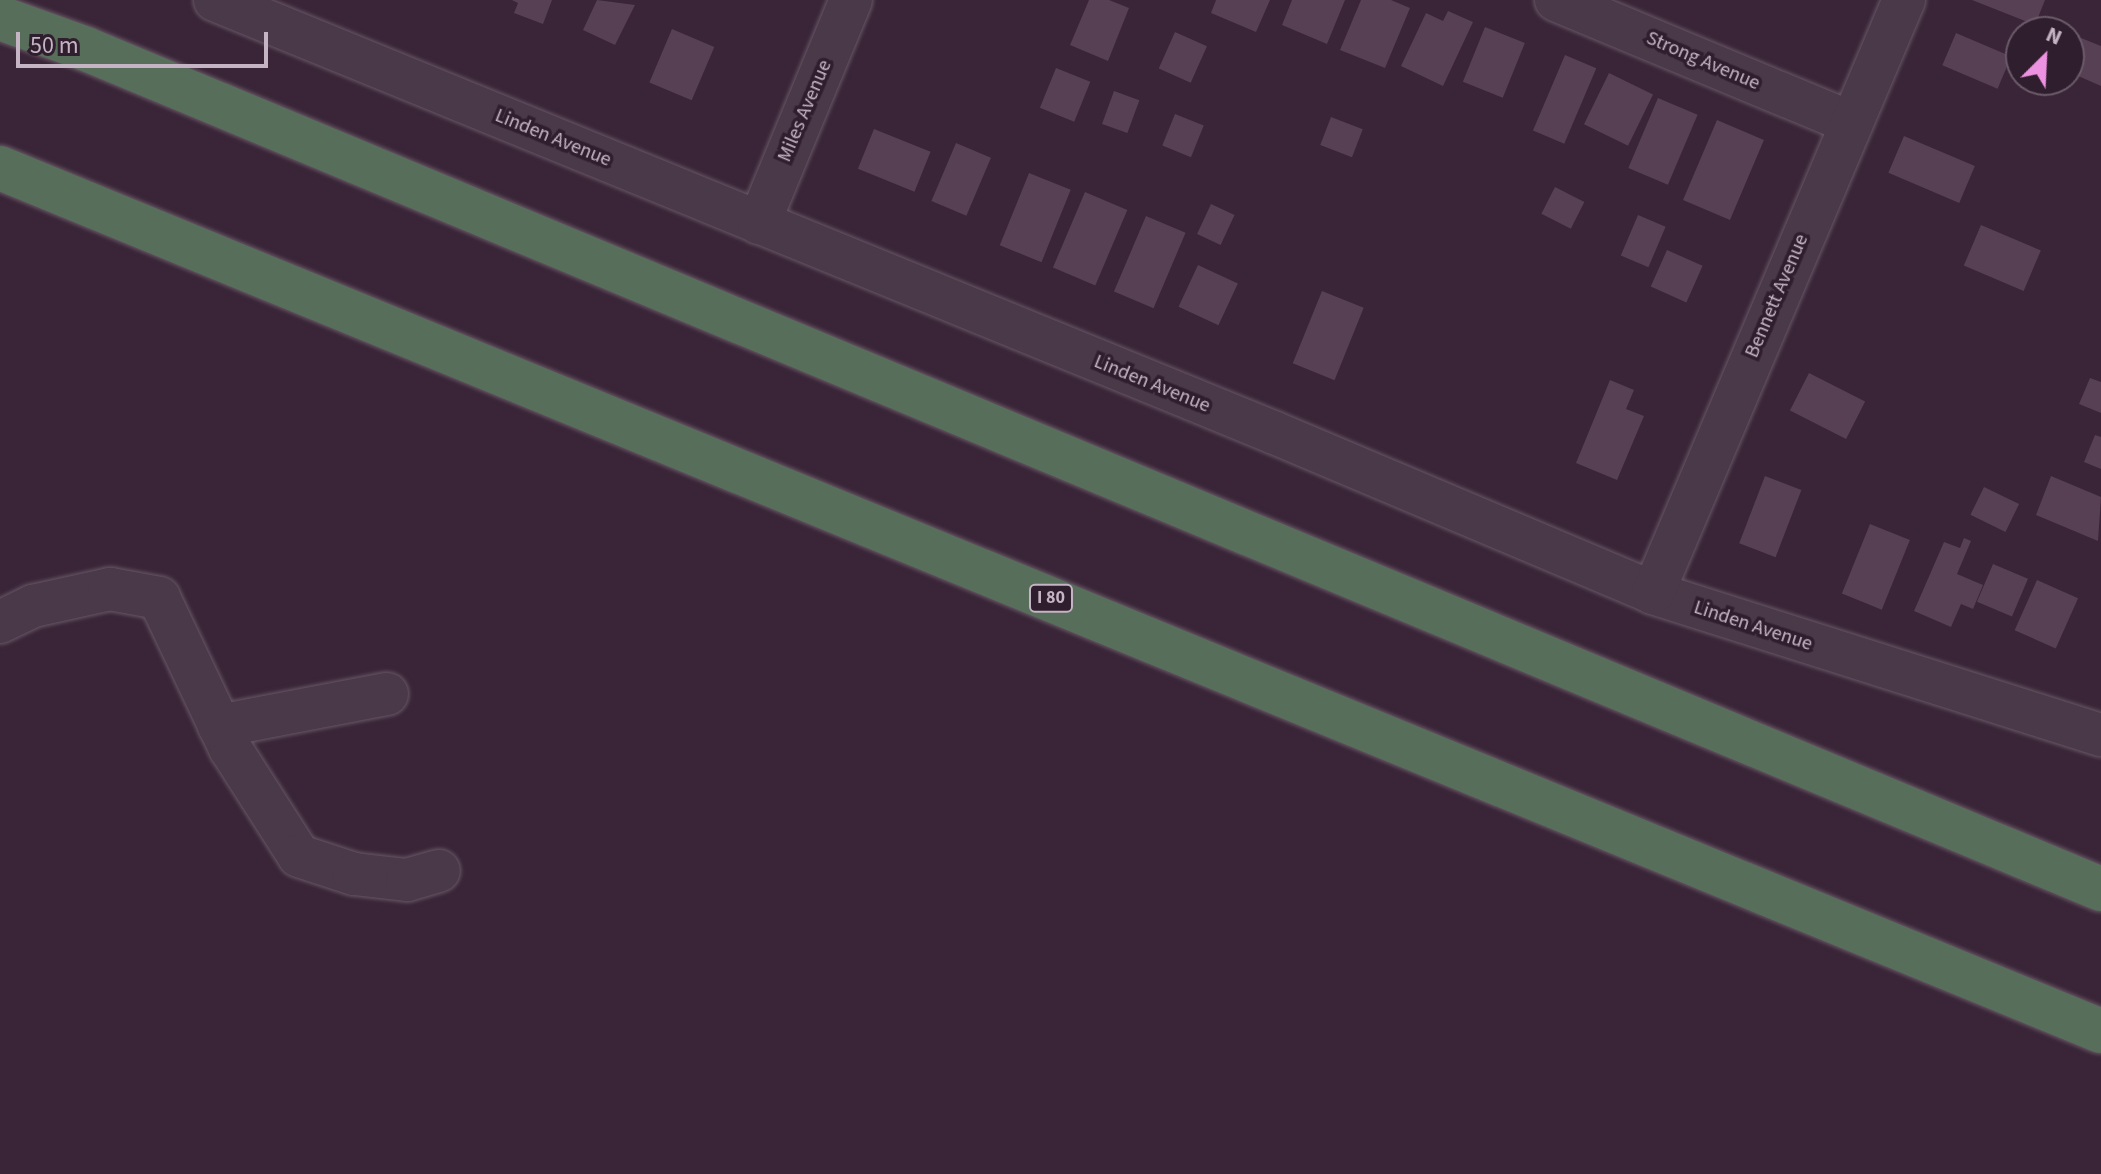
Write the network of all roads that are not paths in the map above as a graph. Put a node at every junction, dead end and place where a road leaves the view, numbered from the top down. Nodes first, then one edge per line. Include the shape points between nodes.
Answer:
1 (2, 0) edge
2 (215, 0) edge
3 (851, 0) edge
4 (1556, 0) edge
5 (1904, 0) edge
6 (0, 18) edge
7 (86, 49) junction
8 (1851, 123) junction
9 (0, 168) edge
10 (759, 223) junction
11 (1653, 593) junction
12 (0, 622) edge
13 (387, 694) dead end
14 (219, 726) junction
15 (2101, 735) edge
16 (439, 871) dead end
17 (2101, 889) edge
18 (2101, 1031) edge

1 - 7 highway
2 - 10 street, Linden Avenue
3 - 10 street, Miles Avenue
4 - 8 street, Strong Avenue
5 - 8 street, Bennett Avenue
6 - 7 highway
7 - 17 highway
8 - 11 street, Bennett Avenue
9 - 18 highway, I 80
10 - 11 street, Linden Avenue
11 - 15 street, Linden Avenue
12 - 14 street via 33,606 110,589 159,598
13 - 14 street
14 - 16 street via 299,856 354,874 407,880

